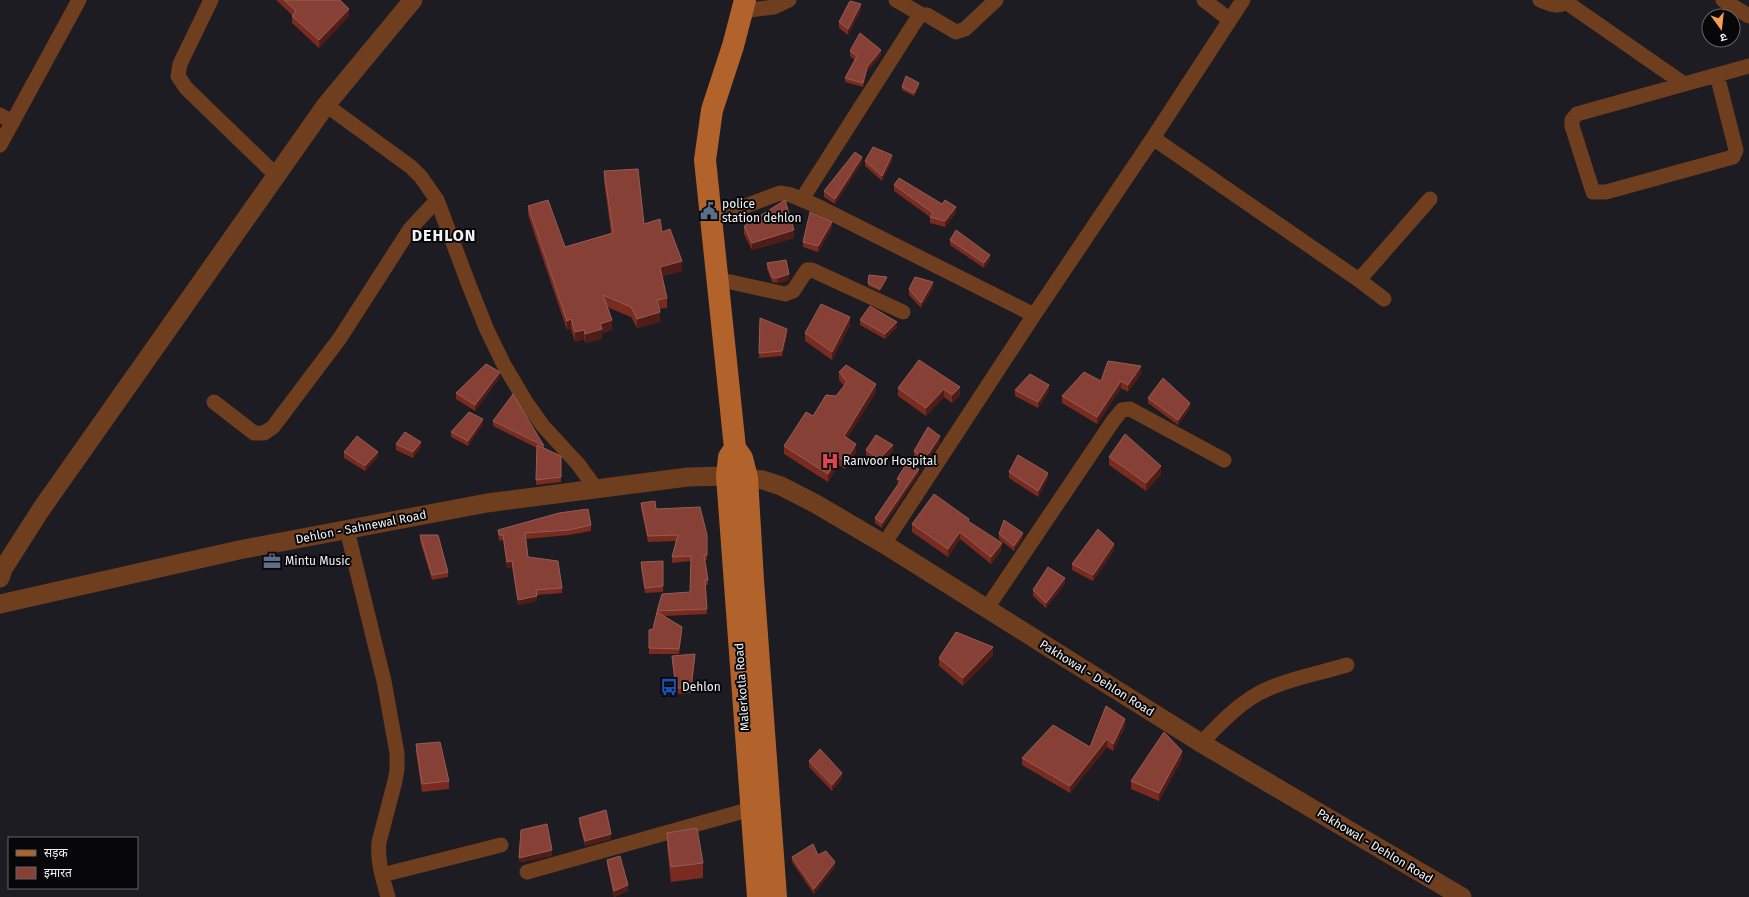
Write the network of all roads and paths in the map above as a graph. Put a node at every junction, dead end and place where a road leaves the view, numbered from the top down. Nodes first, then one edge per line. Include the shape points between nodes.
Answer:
1 (79, 0) edge
2 (211, 0) edge
3 (413, 0) edge
4 (789, 0) edge
5 (896, 0) edge
6 (996, 0) edge
7 (1204, 0) edge
8 (1243, 0) edge
9 (1540, 0) edge
10 (1724, 0) edge
11 (1567, 1) edge
12 (744, 5) edge
13 (922, 15) junction
14 (1749, 16) edge
15 (1230, 20) junction
16 (1749, 66) edge
17 (1717, 75) junction
18 (1684, 84) junction
19 (326, 105) junction
20 (6, 119) edge
21 (1153, 138) junction
22 (0, 146) edge
23 (277, 176) junction
24 (1430, 199) dead end
25 (437, 200) junction
26 (802, 200) junction
27 (711, 219) junction
28 (717, 279) junction
29 (1359, 280) junction
30 (1384, 299) dead end
31 (902, 312) dead end
32 (1034, 314) junction
33 (214, 402) dead end
34 (1224, 460) dead end
35 (737, 477) junction
36 (596, 490) junction
37 (347, 530) junction
38 (884, 544) junction
39 (0, 578) edge
40 (0, 604) edge
41 (987, 608) junction
42 (1346, 665) dead end
43 (1201, 743) junction
44 (751, 809) junction
45 (501, 845) dead end
46 (527, 872) dead end
47 (382, 875) junction
48 (388, 897) edge
49 (758, 897) edge
50 (776, 897) edge
51 (1462, 897) edge

1 - 20 street
2 - 23 street via 180,64 178,76 186,88
3 - 19 street
4 - 12 street via 774,7
5 - 13 street
6 - 13 street via 960,32 927,15
7 - 15 street
8 - 15 street
9 - 11 street via 1556,6
10 - 14 street
11 - 18 street
12 - 27 main road via 712,110 705,160
13 - 26 street via 917,19
15 - 21 street
16 - 17 street
17 - 18 street
17 - 18 street via 1736,150 1733,157 1606,192 1594,192 1572,126 1575,116
19 - 23 street
19 - 25 street via 411,167 421,176
20 - 22 street
21 - 29 street
21 - 32 street
23 - 39 street via 42,508 3,569
24 - 29 street
25 - 33 street via 410,229 340,338 273,427 264,433 254,433
25 - 36 street via 474,298 504,365 535,414 578,464
26 - 27 street via 780,193
26 - 32 street
27 - 28 main road
28 - 31 street via 785,294 793,291 806,272 812,270
28 - 35 main road via 735,448 729,458
29 - 30 street
32 - 38 street
34 - 41 street via 1130,409 1122,410
35 - 36 street, Dehlon - Sahnewal Road via 688,477
35 - 38 street, Pakhowal - Dehlon Road via 763,480 781,486
35 - 44 main road, Malerkotla Road
35 - 50 main road, Malerkotla Road via 753,587
36 - 37 street, Dehlon - Sahnewal Road via 487,503
37 - 40 street, Dehlon - Sahnewal Road via 239,550
37 - 47 street via 384,681 397,752 395,780 379,842 378,859
38 - 41 street, Pakhowal - Dehlon Road
41 - 43 street, Pakhowal - Dehlon Road
42 - 43 street via 1287,682 1252,697 1236,708
43 - 51 street, Pakhowal - Dehlon Road
44 - 46 street
44 - 49 main road, Malerkotla Road
45 - 47 street
47 - 48 street

